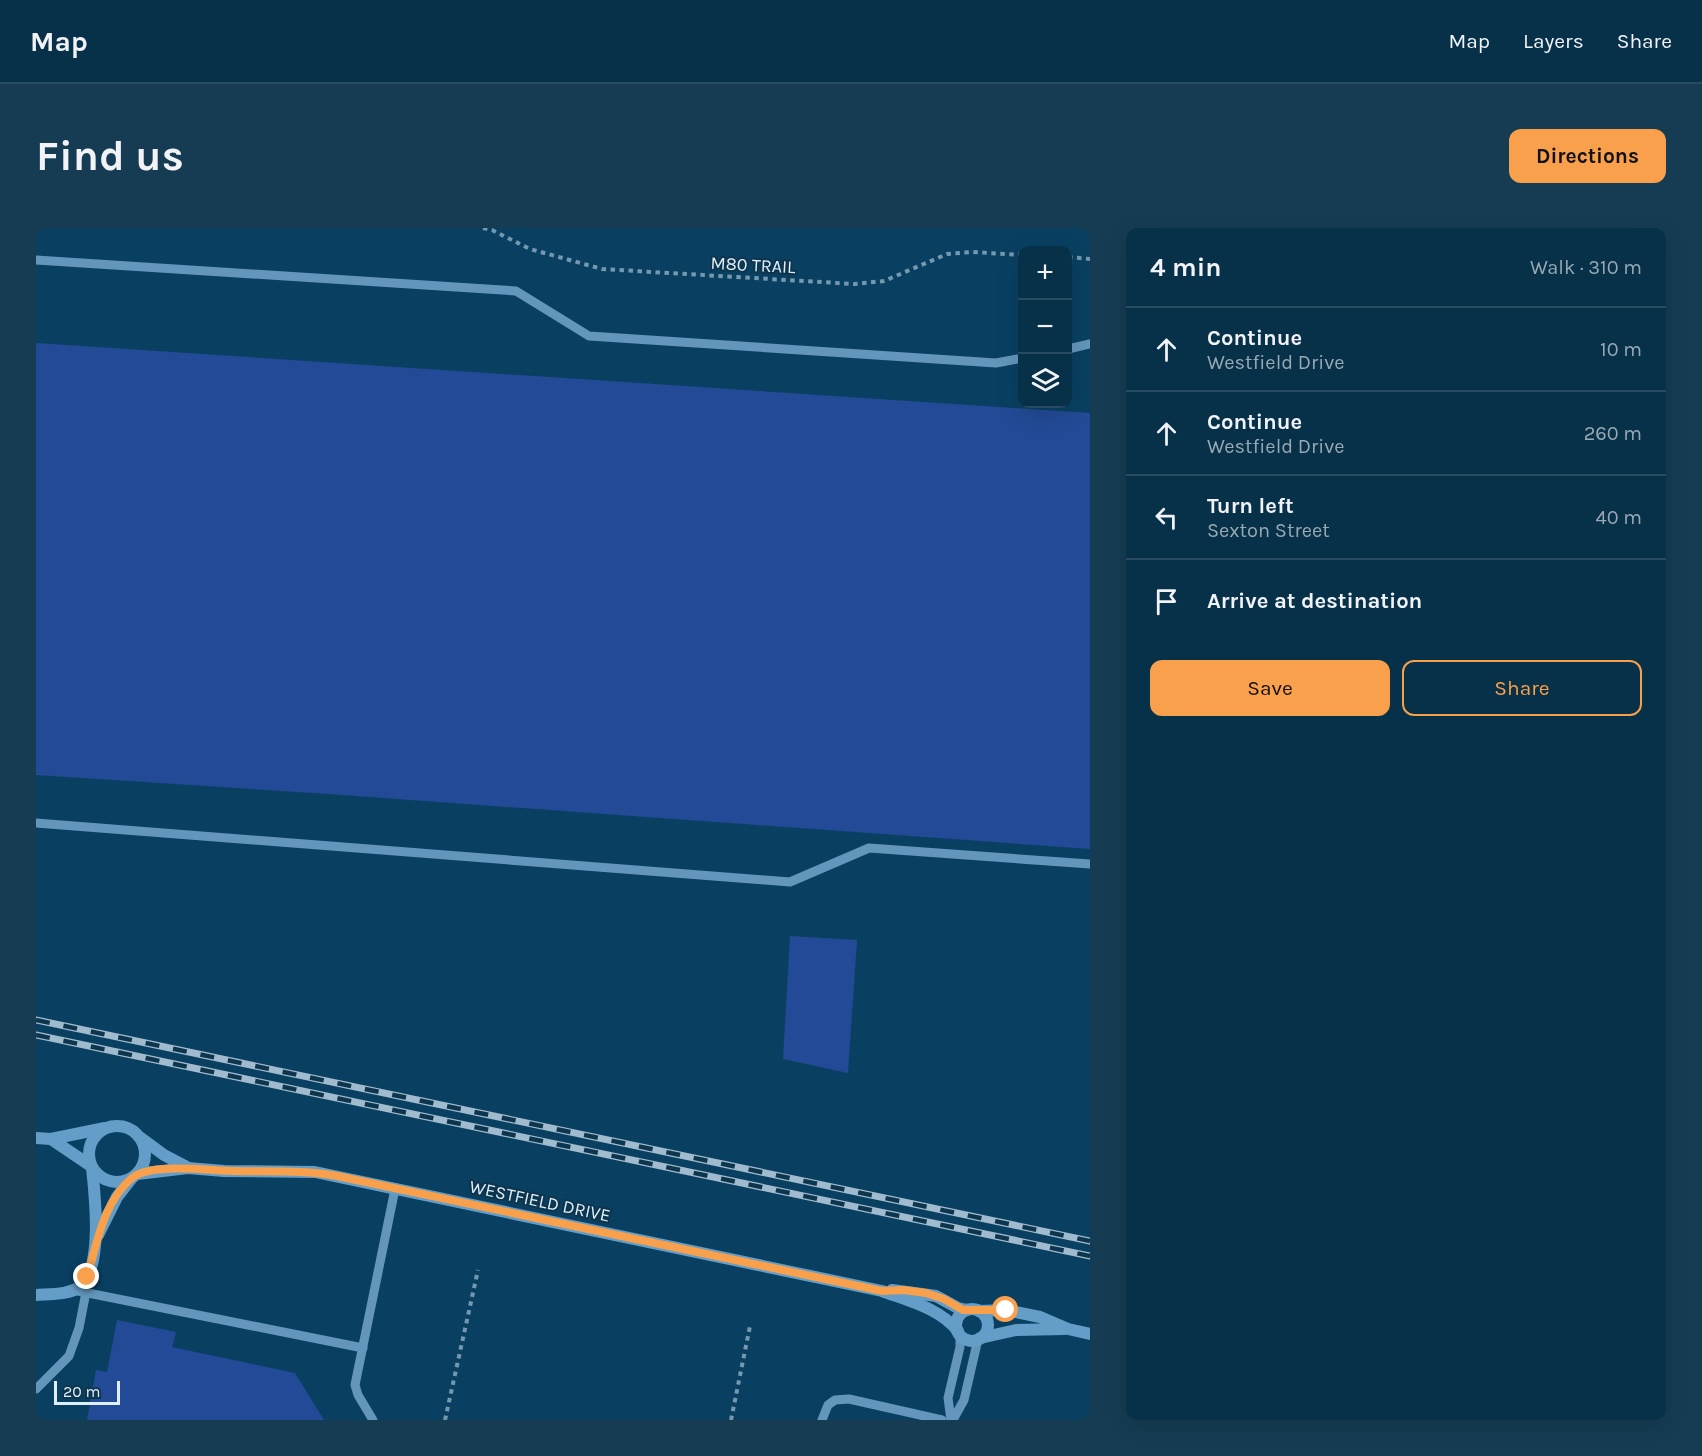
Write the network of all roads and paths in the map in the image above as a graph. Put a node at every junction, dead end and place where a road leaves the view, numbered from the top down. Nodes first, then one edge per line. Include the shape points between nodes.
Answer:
1 (483, 228) edge
2 (1018, 255) edge
3 (1072, 257) edge
4 (1090, 259) edge
5 (36, 260) edge
6 (1090, 344) edge
7 (1072, 348) edge
8 (1018, 359) edge
9 (36, 824) edge
10 (1090, 864) edge
11 (107, 1127) junction
12 (135, 1132) junction
13 (36, 1138) edge
14 (51, 1139) junction
15 (91, 1167) junction
16 (188, 1168) junction
17 (134, 1176) junction
18 (395, 1189) junction
19 (96, 1242) junction
20 (478, 1270) dead end
21 (80, 1291) junction
22 (882, 1291) junction
23 (36, 1295) edge
24 (973, 1310) junction
25 (750, 1326) dead end
26 (1068, 1329) junction
27 (959, 1333) junction
28 (1090, 1334) edge
29 (979, 1338) junction
30 (363, 1348) junction
31 (36, 1389) edge
32 (373, 1420) edge
33 (446, 1420) edge
34 (731, 1420) edge
35 (822, 1420) edge
36 (942, 1420) edge
37 (952, 1420) edge

1 - 2 path, M80 TRAIL via 530,249 602,269 854,285 884,281 947,254
3 - 4 path
5 - 8 lane via 516,291 589,336 996,363
6 - 7 lane
9 - 10 lane via 790,882 869,848
11 - 12 main road
11 - 14 main road
11 - 15 main road via 90,1143
12 - 16 main road, WESTFIELD DRIVE
12 - 17 main road via 144,1145 145,1155
13 - 14 main road
14 - 15 main road
15 - 17 main road via 110,1182
15 - 19 main road
16 - 17 main road, WESTFIELD DRIVE
16 - 18 main road, WESTFIELD DRIVE via 315,1172
17 - 19 main road via 117,1197
18 - 22 main road, WESTFIELD DRIVE
18 - 30 lane
19 - 21 main road
20 - 33 path
21 - 23 main road
21 - 30 lane
21 - 31 lane via 79,1328 69,1356
22 - 24 main road, WESTFIELD DRIVE via 926,1293
22 - 27 main road, WESTFIELD DRIVE via 915,1302
24 - 26 main road, WESTFIELD DRIVE via 1006,1310 1040,1317
24 - 27 main road via 958,1317
24 - 29 main road via 985,1317 987,1325 985,1334
25 - 34 path
26 - 28 main road, WESTFIELD DRIVE
26 - 29 main road, WESTFIELD DRIVE via 1016,1330
27 - 29 main road via 966,1339
27 - 37 lane via 960,1347 948,1398
29 - 37 lane via 964,1400
30 - 32 lane via 356,1391
35 - 36 lane via 828,1405 842,1399

